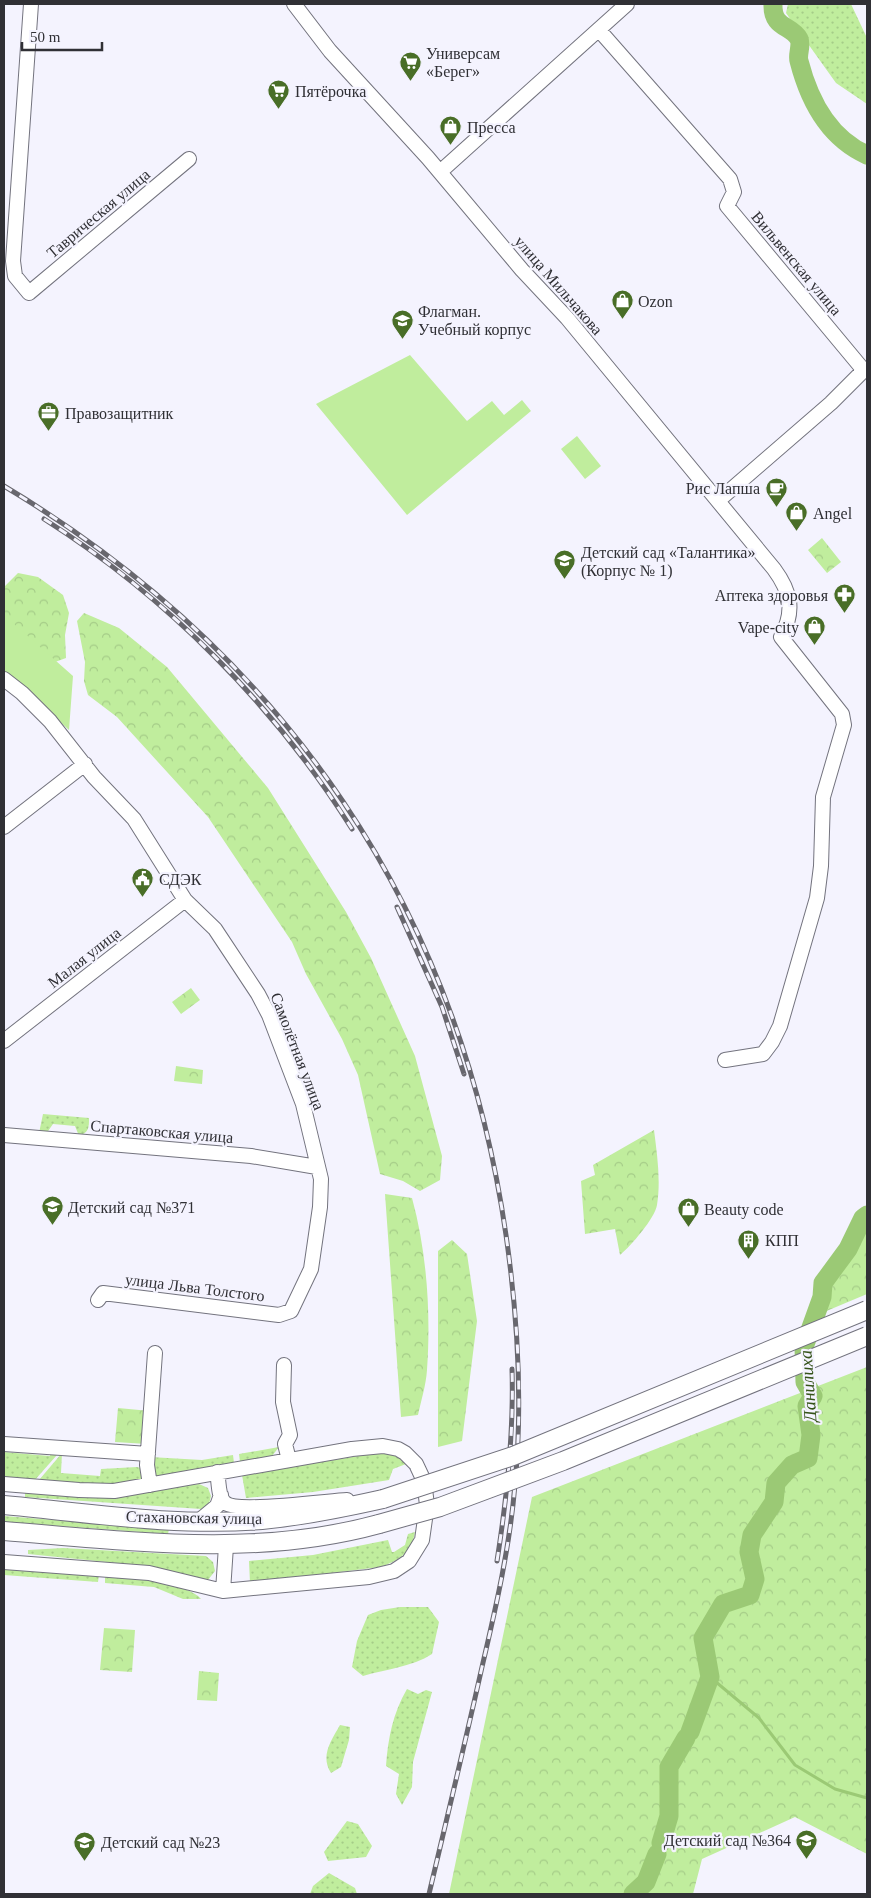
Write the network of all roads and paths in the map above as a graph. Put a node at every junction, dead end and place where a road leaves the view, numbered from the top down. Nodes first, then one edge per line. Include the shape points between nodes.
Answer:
1 (32, 4) edge
2 (294, 4) edge
3 (628, 5) edge
4 (599, 30) junction
5 (189, 159) dead end
6 (440, 172) junction
7 (719, 500) junction
8 (4, 679) edge
9 (85, 764) junction
10 (4, 827) edge
11 (185, 900) junction
12 (4, 1041) edge
13 (725, 1060) dead end
14 (4, 1135) edge
15 (317, 1166) junction
16 (98, 1300) dead end
17 (867, 1310) edge
18 (291, 1311) joint
19 (867, 1336) edge
20 (155, 1353) dead end
21 (284, 1365) dead end
22 (4, 1444) edge
23 (148, 1454) junction
24 (289, 1460) junction
25 (217, 1472) junction
26 (4, 1484) edge
27 (150, 1485) junction
28 (221, 1495) junction
29 (383, 1499) junction
30 (4, 1505) edge
31 (200, 1520) junction
32 (4, 1531) edge
33 (226, 1546) junction
34 (4, 1562) edge
35 (223, 1591) junction

1 - 5 street, Таврическая улица via 13,261 14,276 29,293
2 - 6 street, улица Мильчакова via 330,51
3 - 4 street
4 - 6 street
4 - 7 street, Вильвенская улица via 730,179 734,192 727,206 861,367 861,373 832,403
6 - 7 street, улица Мильчакова
7 - 13 street, улица Мильчакова via 774,569 789,596 790,614 781,636 842,714 844,725 823,796 821,866 816,898 780,1026 763,1054
8 - 9 street, Самолётная улица via 50,721
9 - 10 street
9 - 11 street, Самолётная улица via 134,820
11 - 12 street, Малая улица
11 - 15 street, Самолётная улица via 215,929 269,1015 302,1104
14 - 15 street, Спартаковская улица via 251,1156
15 - 18 street, Самолётная улица via 321,1179 320,1207 310,1269
16 - 18 street, улица Льва Толстого via 103,1293 280,1315
17 - 29 main road, Стахановская улица, bridge via 513,1456
19 - 33 main road, Стахановская улица, bridge via 563,1461 440,1507 317,1539
20 - 23 street
21 - 24 street via 283,1402 290,1435 285,1444
22 - 23 street
23 - 27 street
24 - 25 street
24 - 35 street via 373,1446 391,1447 405,1453 420,1470 426,1493 426,1523 419,1547 401,1567 381,1574
25 - 27 street
25 - 28 street
26 - 27 street via 114,1491
28 - 29 street via 224,1502 236,1508
28 - 31 street via 217,1506
29 - 31 main road, Стахановская улица via 262,1520
30 - 31 main road, Стахановская улица
32 - 33 main road, Стахановская улица
33 - 35 street
34 - 35 street via 149,1573

